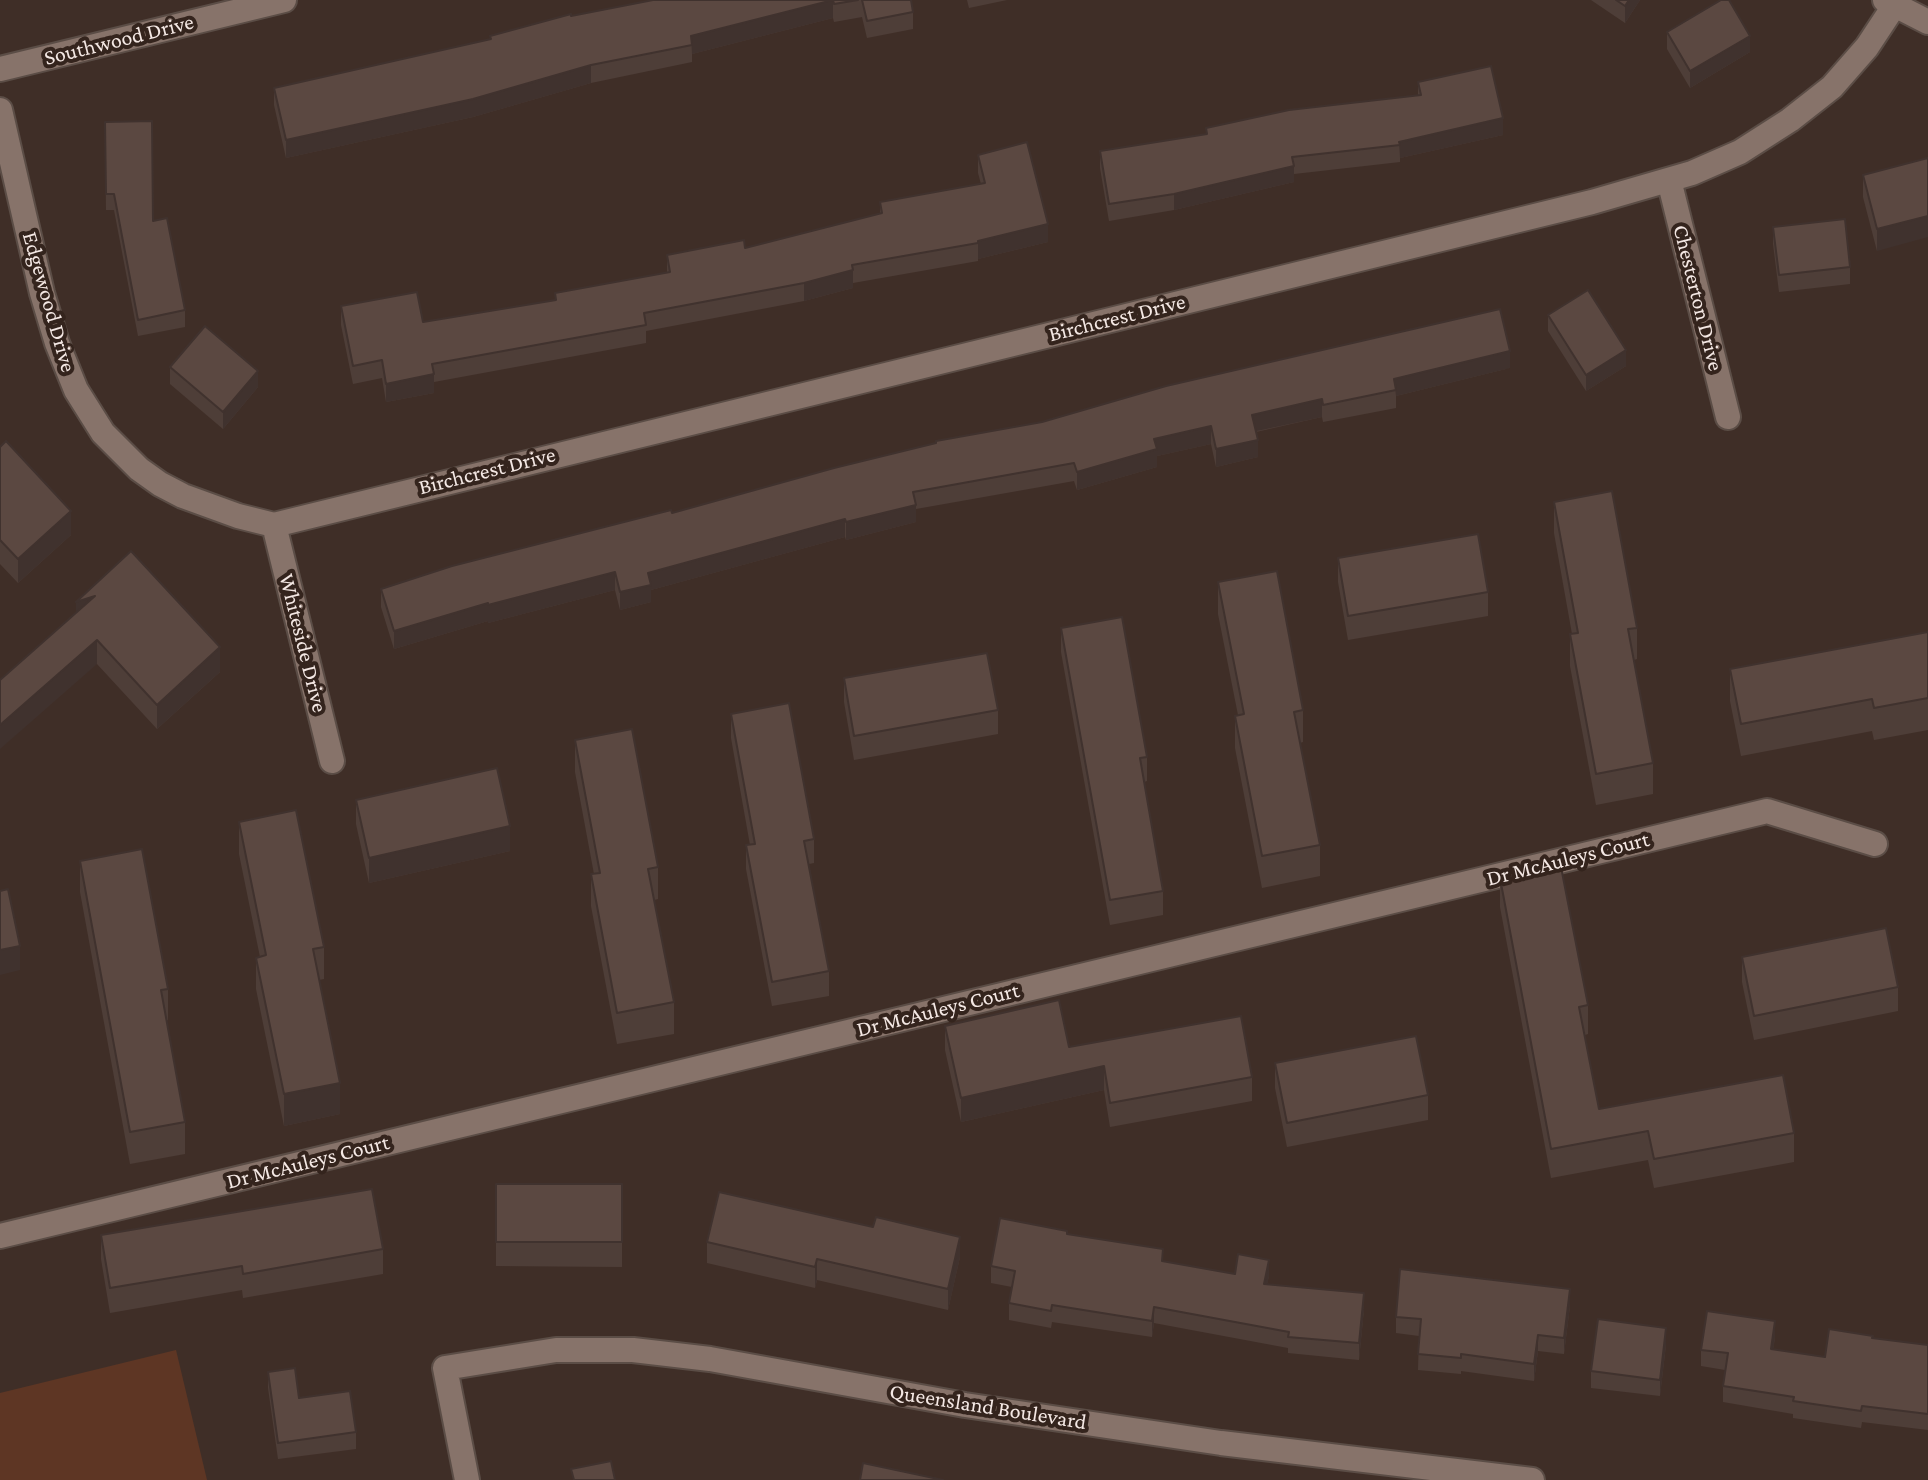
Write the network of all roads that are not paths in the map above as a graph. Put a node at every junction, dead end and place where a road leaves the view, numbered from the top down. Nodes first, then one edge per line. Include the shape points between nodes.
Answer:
1 (284, 0) edge
2 (1893, 2) edge
3 (1928, 22) edge
4 (0, 69) edge
5 (0, 110) edge
6 (1669, 180) junction
7 (1728, 417) dead end
8 (274, 525) junction
9 (332, 761) dead end
10 (1875, 844) dead end
11 (0, 1236) edge
12 (1517, 1479) edge
13 (467, 1480) edge

1 - 4 street, Southwood Drive
2 - 3 street
2 - 6 street, Birchcrest Drive via 1867,47 1832,87 1740,152
5 - 8 street, Edgewood Drive via 57,343 76,390 103,433 160,484
6 - 7 street, Chesterton Drive
6 - 8 street, Birchcrest Drive
8 - 9 street, Whiteside Drive
10 - 11 street, Dr McAuleys Court via 1767,811
12 - 13 street, Queensland Boulevard via 965,1405 710,1359 633,1350 556,1350 445,1368

